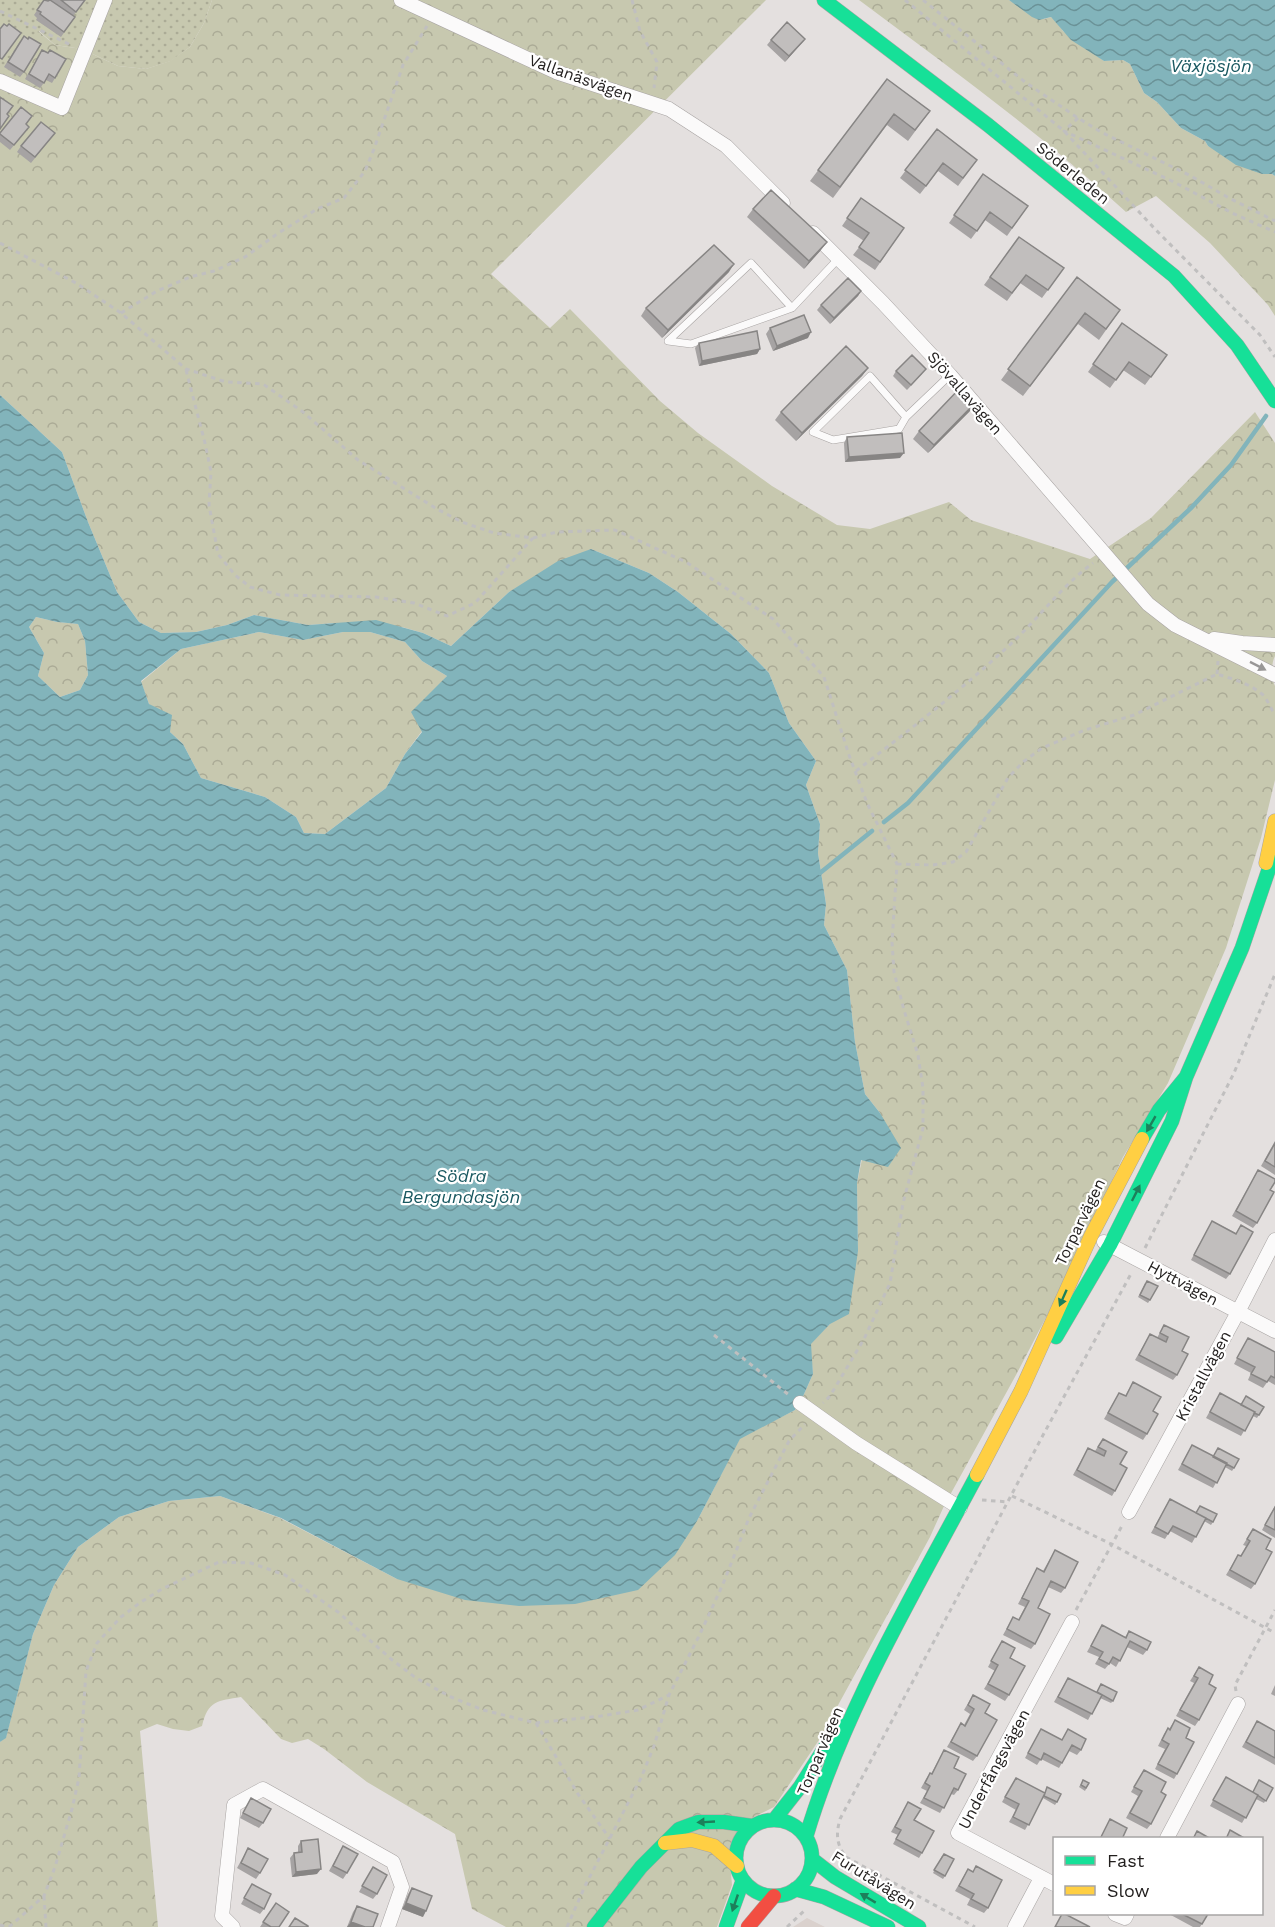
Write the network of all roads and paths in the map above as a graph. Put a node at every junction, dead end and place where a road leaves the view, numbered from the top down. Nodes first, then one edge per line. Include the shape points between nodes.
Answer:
1 (105, 0) edge
2 (401, 0) edge
3 (632, 0) edge
4 (824, 0) edge
5 (905, 0) edge
6 (923, 0) edge
7 (0, 11) edge
8 (434, 14) junction
9 (85, 51) junction
10 (0, 81) edge
11 (652, 103) junction
12 (1078, 118) junction
13 (1064, 131) junction
14 (790, 210) edge
15 (1275, 220) edge
16 (806, 226) edge
17 (1275, 232) edge
18 (0, 243) edge
19 (839, 258) junction
20 (792, 308) junction
21 (121, 313) junction
22 (1275, 357) edge
23 (186, 369) junction
24 (950, 375) junction
25 (1275, 400) edge
26 (906, 417) junction
27 (533, 538) junction
28 (1109, 560) junction
29 (1203, 638) junction
30 (1275, 645) edge
31 (1275, 675) edge
32 (1275, 714) edge
33 (856, 771) junction
34 (1275, 821) edge
35 (1275, 851) edge
36 (897, 864) junction
37 (1257, 904) junction
38 (1275, 974) edge
39 (1186, 1077) junction
40 (1091, 1236) junction
41 (1275, 1239) edge
42 (1110, 1245) junction
43 (1139, 1260) junction
44 (1238, 1312) junction
45 (1275, 1331) edge
46 (714, 1335) dead end
47 (1021, 1391) junction
48 (800, 1403) joint
49 (814, 1413) junction
50 (1012, 1496) junction
51 (1009, 1502) junction
52 (962, 1504) junction
53 (1130, 1512) joint
54 (1111, 1544) junction
55 (1275, 1610) edge
56 (1072, 1622) joint
57 (1266, 1628) junction
58 (1275, 1633) edge
59 (869, 1679) junction
60 (669, 1695) junction
61 (1238, 1704) joint
62 (536, 1723) junction
63 (774, 1820) junction
64 (753, 1826) junction
65 (806, 1837) junction
66 (1168, 1837) edge
67 (610, 1839) junction
68 (665, 1843) junction
69 (846, 1857) junction
70 (812, 1859) junction
71 (737, 1866) junction
72 (835, 1877) junction
73 (1041, 1878) junction
74 (743, 1880) junction
75 (1053, 1884) edge
76 (795, 1890) junction
77 (44, 1896) junction
78 (774, 1896) junction
79 (824, 1897) junction
80 (0, 1924) edge
81 (970, 1926) edge
82 (8, 1927) edge
83 (46, 1927) edge
84 (233, 1927) edge
85 (388, 1927) edge
86 (567, 1927) edge
87 (594, 1927) edge
88 (726, 1927) edge
89 (748, 1927) edge
90 (787, 1927) edge
91 (888, 1927) edge
92 (919, 1927) edge
93 (975, 1927) edge
94 (1015, 1927) edge

1 - 9 street
2 - 8 street, Vallanäsvägen
3 - 11 path via 640,32 657,62
4 - 25 street, Söderleden via 988,125 1174,276 1237,345
5 - 13 path
6 - 12 path via 1025,82
7 - 9 path
8 - 11 street, Vallanäsvägen via 556,72
8 - 21 path via 403,65 365,171 344,198 318,209 245,257 157,291
9 - 10 street via 62,108
11 - 14 street, Vallanäsvägen via 669,109 726,146
12 - 13 path
12 - 15 path
13 - 17 path
13 - 22 path via 1260,335
16 - 19 street, Sjövallavägen
18 - 21 path via 76,283
19 - 20 lane
19 - 24 street, Sjövallavägen
20 - 20 lane via 751,263 668,341 691,344
21 - 23 path
23 - 27 path via 226,382 263,384 303,412 358,460 436,509 494,533
23 - 27 path via 211,472 209,505 218,554 250,587 280,595 376,597 414,603 447,616 475,603
24 - 26 lane
24 - 28 street, Sjövallavägen
26 - 26 lane via 870,376 813,432 833,440 899,429
27 - 33 path via 557,532 615,530 686,562 773,619 824,677
28 - 29 street, Sjövallavägen via 1148,604 1175,625
28 - 33 path via 1076,576 975,677
29 - 30 street, Sjövallavägen
29 -> 31 street, Sjövallavägen
32 - 36 path via 1264,695 1243,682 1217,674 1134,715 1042,748 1008,778 966,852 953,862 933,866
33 - 36 path
34 - 37 street, Torparvägen
35 - 37 street, Torparvägen
36 - 49 path via 894,972 918,1055 923,1128 903,1203 890,1283 864,1339 830,1396
37 - 39 street, Torparvägen
38 - 43 path via 1234,1073
39 -> 40 street, Torparvägen via 1159,1110
42 -> 39 street, Torparvägen via 1172,1121
40 - 42 street, Hyttvägen
40 -> 47 street, Torparvägen
41 - 44 street, Kristallvägen
42 - 43 street, Hyttvägen
42 - 47 street, Torparvägen
43 - 44 street, Hyttvägen
43 - 50 path
44 - 45 street, Hyttvägen
44 - 53 street, Kristallvägen
46 - 48 path
47 - 52 street, Torparvägen
48 - 49 street
49 - 52 street via 856,1443
49 - 60 path via 789,1441 749,1518 714,1604
50 - 51 path
50 - 54 path
51 - 52 path
51 - 69 path via 840,1819 837,1842
52 - 59 street, Torparvägen
53 - 54 path
54 - 56 path
54 - 57 path
55 - 57 path
56 - 73 street, Underfångsvägen via 958,1833
57 - 58 path
57 - 61 path via 1235,1685
59 - 63 street, Torparvägen via 800,1787
59 - 65 street, Torparvägen via 818,1797
60 - 62 path via 638,1710
60 - 67 path via 641,1778
61 - 66 street
62 - 67 path
62 - 77 path via 483,1710 416,1677 338,1612 285,1575 251,1563 219,1562 141,1602 97,1643 86,1671 79,1778
63 - 64 street
63 - 65 street via 789,1822
64 -> 68 street via 698,1822 679,1829
64 - 71 street via 736,1851
65 - 70 street
67 - 86 path
68 - 71 street via 692,1840 714,1846
68 - 87 street
69 - 72 path
69 - 81 path
70 - 72 street, Furutåvägen
70 - 76 street via 806,1879
71 - 74 street
92 -> 72 street, Furutåvägen
73 - 75 street, Underfångsvägen
73 - 94 street
74 - 78 street via 760,1893
74 -> 88 street
76 - 78 street
76 - 79 street, Furutåvägen
77 - 82 path
77 - 83 path
78 - 89 street
79 - 90 path
79 - 91 street, Furutåvägen
80 - 82 path
81 - 93 path
84 - 85 street via 222,1916 234,1805 263,1789 393,1862 402,1887

